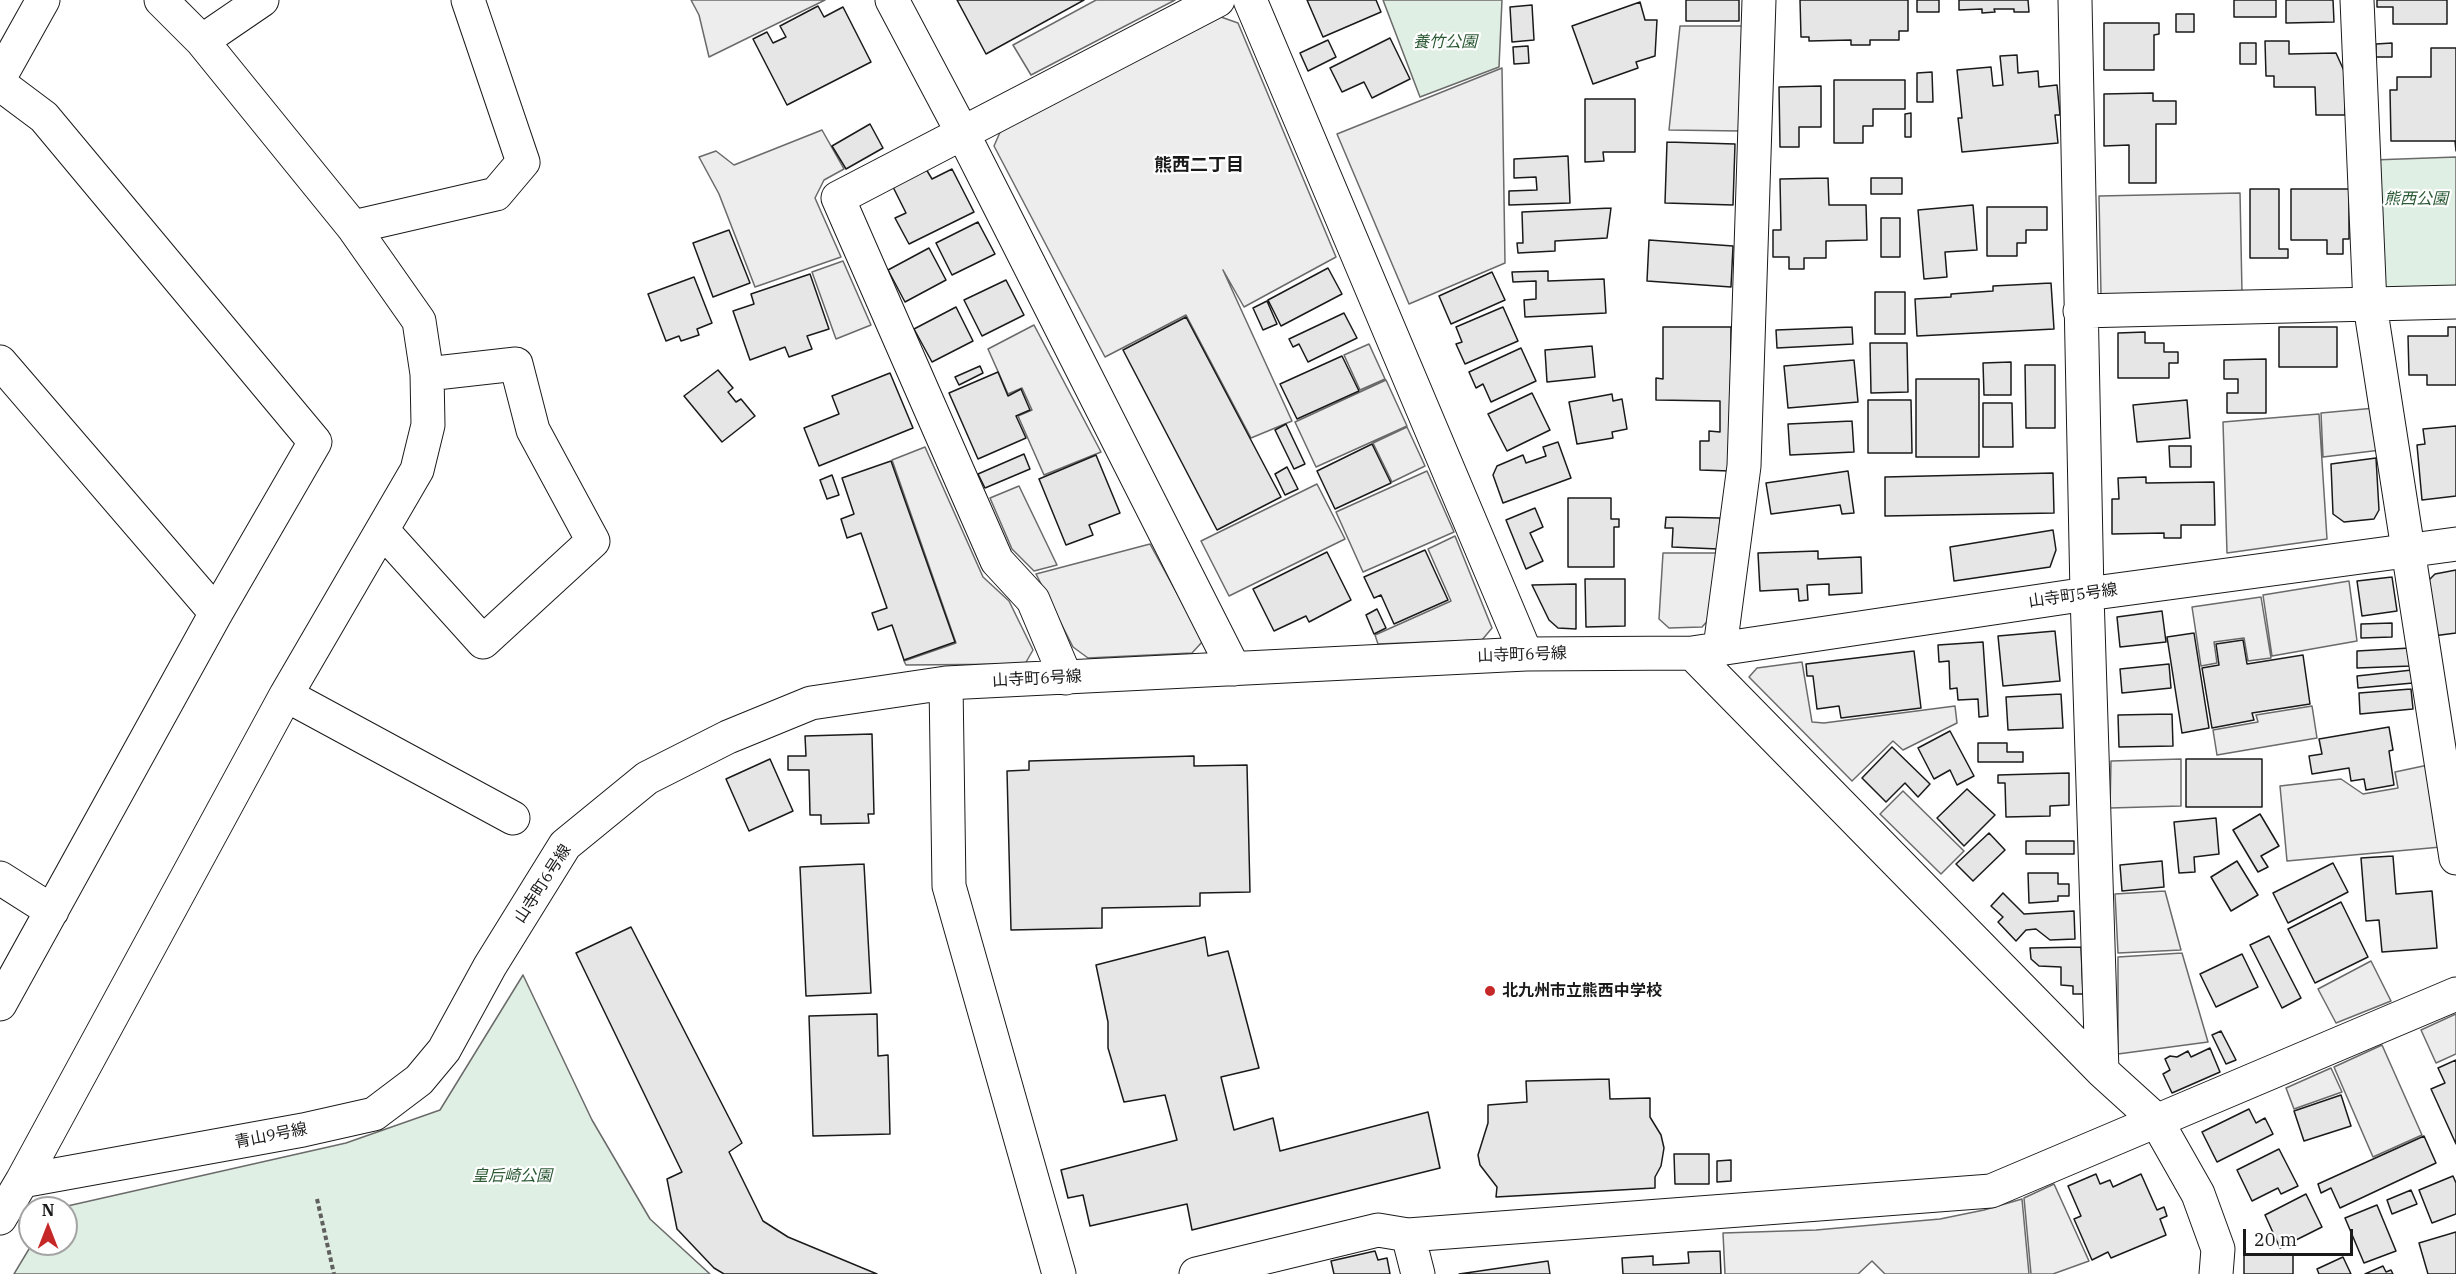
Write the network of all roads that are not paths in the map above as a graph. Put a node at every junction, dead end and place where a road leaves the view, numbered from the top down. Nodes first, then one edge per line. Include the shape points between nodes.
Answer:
1 (43, 0) edge
2 (161, 0) edge
3 (262, 0) edge
4 (468, 0) edge
5 (892, 0) edge
6 (1218, 0) edge
7 (1250, 0) edge
8 (1759, 0) edge
9 (2074, 0) edge
10 (2357, 0) edge
11 (202, 42) junction
12 (0, 77) edge
13 (0, 84) edge
14 (962, 132) junction
15 (354, 227) junction
16 (2456, 302) edge
17 (2370, 305) junction
18 (2080, 311) junction
19 (0, 362) edge
20 (427, 374) junction
21 (383, 531) junction
22 (2456, 543) edge
23 (2409, 550) junction
24 (2086, 594) junction
25 (216, 612) junction
26 (1706, 651) junction
27 (1526, 654) junction
28 (1234, 669) junction
29 (1066, 678) junction
30 (946, 683) junction
31 (286, 695) junction
32 (513, 818) dead end
33 (2456, 858) edge
34 (0, 879) edge
35 (51, 910) junction
36 (490, 966) joint
37 (2456, 994) edge
38 (0, 1004) edge
39 (2102, 1071) junction
40 (2156, 1120) junction
41 (21, 1181) junction
42 (0, 1218) edge
43 (1408, 1235) junction
44 (1059, 1274) edge
45 (1196, 1274) edge
46 (1418, 1274) edge
47 (2216, 1274) edge

1 - 12 street
2 - 11 street
3 - 11 street
4 - 15 street via 523,162 496,194
5 - 14 street
6 - 14 street
7 - 27 street
8 - 26 street via 1744,466
9 - 18 street
10 - 17 street
11 - 15 street
13 - 25 street via 44,117 315,442
14 - 28 street
14 - 29 street via 838,198 997,561 1033,600
15 - 20 street via 419,321
16 - 17 street
17 - 18 street
17 - 23 street
18 - 24 street
19 - 25 street
20 - 21 street via 428,425 417,470
20 - 21 street via 516,364 533,430 593,541 483,642
21 - 31 street
22 - 23 street, 山寺町5号線
23 - 24 street, 山寺町5号線
23 - 33 street
24 - 26 street, 山寺町5号線
24 - 39 street
25 - 35 street
26 - 27 street, 山寺町6号線
26 - 39 street
27 - 28 street, 山寺町6号線
28 - 29 street, 山寺町6号線
29 - 30 street, 山寺町6号線
30 - 36 street, 山寺町6号線 via 810,703 728,737 647,778 566,845
30 - 44 street via 949,886
31 - 32 street
31 - 41 street
34 - 35 street
35 - 38 street
36 - 41 street, 青山9号線 via 444,1050 418,1080 374,1114 303,1131
37 - 40 street
39 - 40 street
40 - 43 street via 1992,1191
40 - 47 street via 2198,1194 2218,1249
41 - 42 street
43 - 45 street via 1378,1230
43 - 46 street

